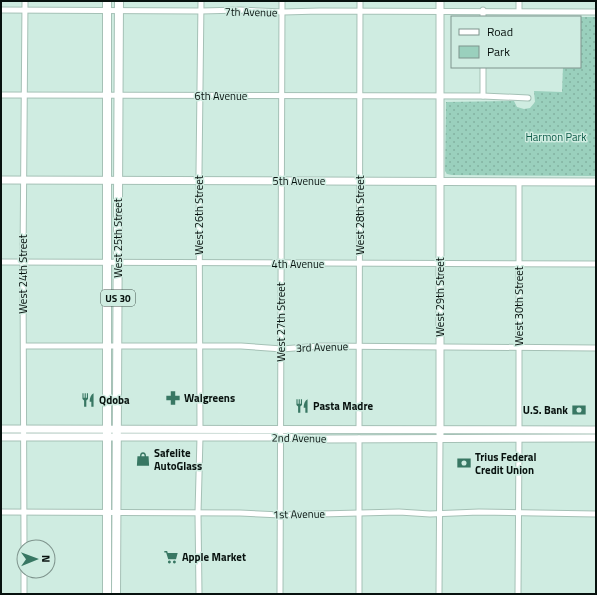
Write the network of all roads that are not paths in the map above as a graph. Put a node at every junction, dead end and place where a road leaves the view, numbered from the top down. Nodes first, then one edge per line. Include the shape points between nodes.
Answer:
1 (25, 1) edge
2 (107, 1) edge
3 (119, 1) edge
4 (201, 1) edge
5 (282, 1) edge
6 (360, 1) edge
7 (440, 1) edge
8 (519, 1) edge
9 (1, 10) edge
10 (25, 10) junction
11 (107, 10) junction
12 (119, 10) junction
13 (484, 10) junction
14 (201, 11) junction
15 (360, 11) junction
16 (440, 11) junction
17 (519, 11) junction
18 (283, 12) junction
19 (596, 12) edge
20 (483, 16) edge
21 (483, 68) edge
22 (1, 95) edge
23 (24, 95) junction
24 (107, 96) junction
25 (118, 96) junction
26 (200, 96) junction
27 (282, 96) junction
28 (360, 96) junction
29 (440, 96) junction
30 (483, 96) junction
31 (528, 98) dead end
32 (1, 180) edge
33 (24, 180) junction
34 (107, 180) junction
35 (118, 180) junction
36 (199, 181) junction
37 (281, 181) junction
38 (360, 181) junction
39 (440, 181) junction
40 (519, 182) junction
41 (596, 182) edge
42 (1, 262) edge
43 (23, 262) junction
44 (107, 262) junction
45 (118, 263) junction
46 (199, 263) junction
47 (281, 264) junction
48 (360, 264) junction
49 (440, 264) junction
50 (519, 264) junction
51 (596, 264) edge
52 (24, 346) junction
53 (107, 346) junction
54 (117, 346) junction
55 (200, 346) junction
56 (360, 346) junction
57 (440, 347) junction
58 (519, 347) junction
59 (596, 348) edge
60 (282, 349) junction
61 (1, 429) edge
62 (24, 429) junction
63 (200, 429) junction
64 (280, 429) junction
65 (359, 429) junction
66 (440, 429) junction
67 (519, 429) junction
68 (596, 430) edge
69 (107, 433) junction
70 (117, 433) junction
71 (1, 437) edge
72 (24, 437) junction
73 (200, 437) junction
74 (280, 437) junction
75 (359, 438) junction
76 (440, 438) junction
77 (519, 438) junction
78 (596, 438) edge
79 (1, 512) edge
80 (24, 512) junction
81 (107, 512) junction
82 (117, 512) junction
83 (360, 512) junction
84 (198, 513) junction
85 (518, 513) junction
86 (440, 514) junction
87 (596, 514) edge
88 (280, 515) junction
89 (24, 539) edge
90 (24, 579) edge
91 (24, 594) edge
92 (107, 594) edge
93 (116, 594) edge
94 (199, 594) edge
95 (280, 594) edge
96 (359, 594) edge
97 (439, 594) edge
98 (518, 594) edge

1 - 10 street, West 24th Street
2 - 11 main road, West 25th Street / US 30
3 - 12 main road, West 25th Street / US 30
4 - 14 street, West 26th Street
5 - 18 street, West 27th Street
6 - 15 street, West 28th Street
7 - 16 main road, West 29th Street
8 - 17 street
9 - 10 street, 7th Avenue
10 - 11 street, 7th Avenue
10 - 23 street, West 24th Street
11 - 12 street, 7th Avenue
11 - 24 main road, West 25th Street / US 30
12 - 14 street, 7th Avenue
12 - 25 main road, West 25th Street / US 30
13 - 16 street, 7th Avenue
13 - 17 street, 7th Avenue
13 - 20 street
14 - 18 street, 7th Avenue
14 - 26 street, West 26th Street
15 - 16 street, 7th Avenue
15 - 18 street, 7th Avenue
15 - 28 street, West 28th Street
16 - 29 main road, West 29th Street
17 - 19 street, 7th Avenue
18 - 27 street, West 27th Street
21 - 30 street
22 - 23 street, 6th Avenue
23 - 24 street, 6th Avenue
23 - 33 street, West 24th Street
24 - 25 street, 6th Avenue
24 - 34 main road, West 25th Street / US 30
25 - 26 street, 6th Avenue
25 - 35 main road, West 25th Street / US 30
26 - 27 street, 6th Avenue
26 - 36 street, West 26th Street
27 - 28 street, 6th Avenue
27 - 37 street, West 27th Street
28 - 29 street, 6th Avenue
28 - 38 street, West 28th Street
29 - 30 street, 6th Avenue
29 - 39 main road, West 29th Street
30 - 31 street, 6th Avenue
32 - 33 main road, 5th Avenue
33 - 34 main road, 5th Avenue
33 - 43 street, West 24th Street
34 - 35 main road, 5th Avenue
34 - 44 main road, West 25th Street / US 30
35 - 36 main road, 5th Avenue
35 - 45 main road, West 25th Street / US 30
36 - 37 main road, 5th Avenue
36 - 46 street, West 26th Street
37 - 38 main road, 5th Avenue
37 - 47 street, West 27th Street
38 - 39 main road, 5th Avenue
38 - 48 street, West 28th Street
39 - 40 main road, 5th Avenue
39 - 49 main road, West 29th Street
40 - 41 main road, 5th Avenue
40 - 50 street, West 30th Street
42 - 43 street, 4th Avenue
43 - 44 street, 4th Avenue
43 - 52 street, West 24th Street
44 - 45 street, 4th Avenue
44 - 53 main road, West 25th Street / US 30
45 - 46 street, 4th Avenue
45 - 54 main road, West 25th Street / US 30
46 - 47 street, 4th Avenue
46 - 55 street, West 26th Street
47 - 48 street, 4th Avenue
47 - 60 street, West 27th Street
48 - 49 street, 4th Avenue
48 - 56 street, West 28th Street
49 - 50 street, 4th Avenue
49 - 57 main road, West 29th Street
50 - 51 street, 4th Avenue
50 - 58 street, West 30th Street
52 - 53 street, 3rd Avenue
52 - 62 street, West 24th Street
53 - 54 street, 3rd Avenue
53 - 69 main road, West 25th Street / US 30
54 - 55 street, 3rd Avenue
54 - 70 main road, West 25th Street / US 30
55 - 60 street, 3rd Avenue
55 - 63 street, West 26th Street
56 - 57 street, 3rd Avenue
56 - 60 street, 3rd Avenue
56 - 65 street, West 28th Street
57 - 58 street, 3rd Avenue
57 - 66 main road, West 29th Street
58 - 59 street, 3rd Avenue
58 - 67 street, West 30th Street
60 - 64 street, West 27th Street
61 - 62 main road, 2nd Avenue
62 - 69 main road, 2nd Avenue
62 - 72 street, West 24th Street
63 - 64 main road, 2nd Avenue
63 - 70 main road, 2nd Avenue
64 - 65 main road, 2nd Avenue
64 - 74 street, West 27th Street
65 - 66 main road, 2nd Avenue
66 - 67 main road, 2nd Avenue
66 - 76 main road, West 29th Street
67 - 68 main road, 2nd Avenue
69 - 70 main road, 2nd Avenue
69 - 72 main road, 2nd Avenue
69 - 81 main road, West 25th Street / US 30
70 - 73 main road, 2nd Avenue
70 - 82 main road, West 25th Street / US 30
71 - 72 main road, 2nd Avenue
72 - 80 street, West 24th Street
73 - 74 main road, 2nd Avenue
73 - 84 street
74 - 75 main road, 2nd Avenue
74 - 88 street, West 27th Street
75 - 76 main road, 2nd Avenue
75 - 83 street
76 - 77 main road, 2nd Avenue
76 - 86 street, West 29th Street
77 - 78 main road, 2nd Avenue
77 - 85 street
79 - 80 street, 1st Avenue
80 - 81 street, 1st Avenue
80 - 89 street, West 24th Street
81 - 82 street, 1st Avenue
81 - 92 main road, West 25th Street / US 30
82 - 84 street, 1st Avenue
82 - 93 main road, West 25th Street / US 30
83 - 86 street, 1st Avenue
83 - 88 street, 1st Avenue
83 - 96 street
84 - 88 street, 1st Avenue
84 - 94 street
85 - 86 street, 1st Avenue
85 - 87 street, 1st Avenue
85 - 98 street
86 - 97 street, West 29th Street
88 - 95 street, West 27th Street
90 - 91 street

